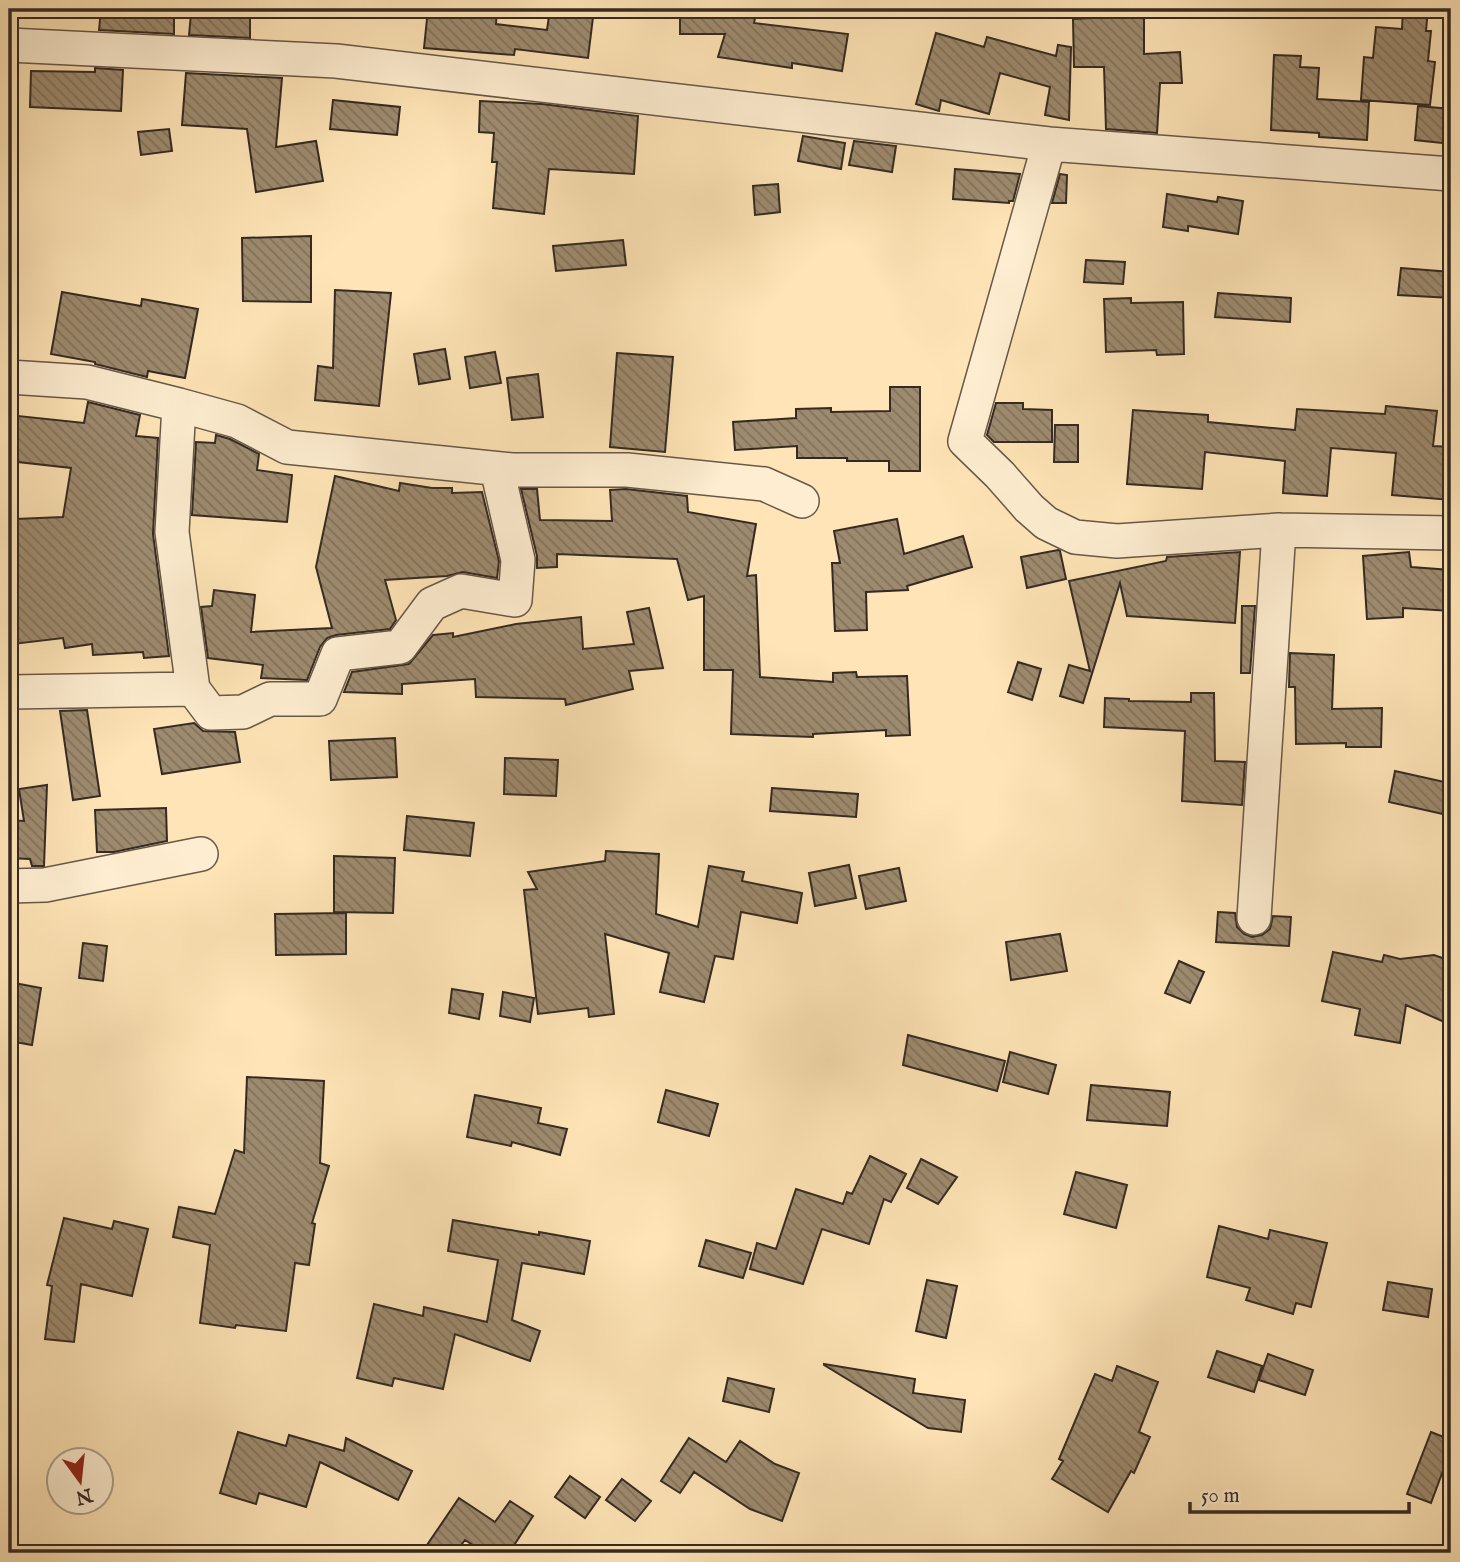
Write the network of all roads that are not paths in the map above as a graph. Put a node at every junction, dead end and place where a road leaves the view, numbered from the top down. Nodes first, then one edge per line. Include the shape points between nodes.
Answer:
1 (9, 45) edge
2 (1049, 144) junction
3 (1451, 174) edge
4 (9, 377) edge
5 (179, 405) junction
6 (497, 469) junction
7 (802, 501) dead end
8 (1279, 530) junction
9 (1451, 533) edge
10 (192, 690) junction
11 (9, 692) edge
12 (201, 854) dead end
13 (9, 886) edge
14 (1254, 918) dead end

1 - 2 street via 336,61
2 - 3 street
2 - 8 street via 965,441 1046,523 1075,537 1117,541
4 - 5 street via 87,382
5 - 6 street via 237,421 287,447
5 - 10 street via 172,532
6 - 7 street via 627,470 764,484
6 - 10 street via 518,560 515,600 461,591 432,604 400,647 338,654 320,699 270,699 243,712 211,713
8 - 9 street
8 - 14 street
10 - 11 street
12 - 13 street via 45,884

